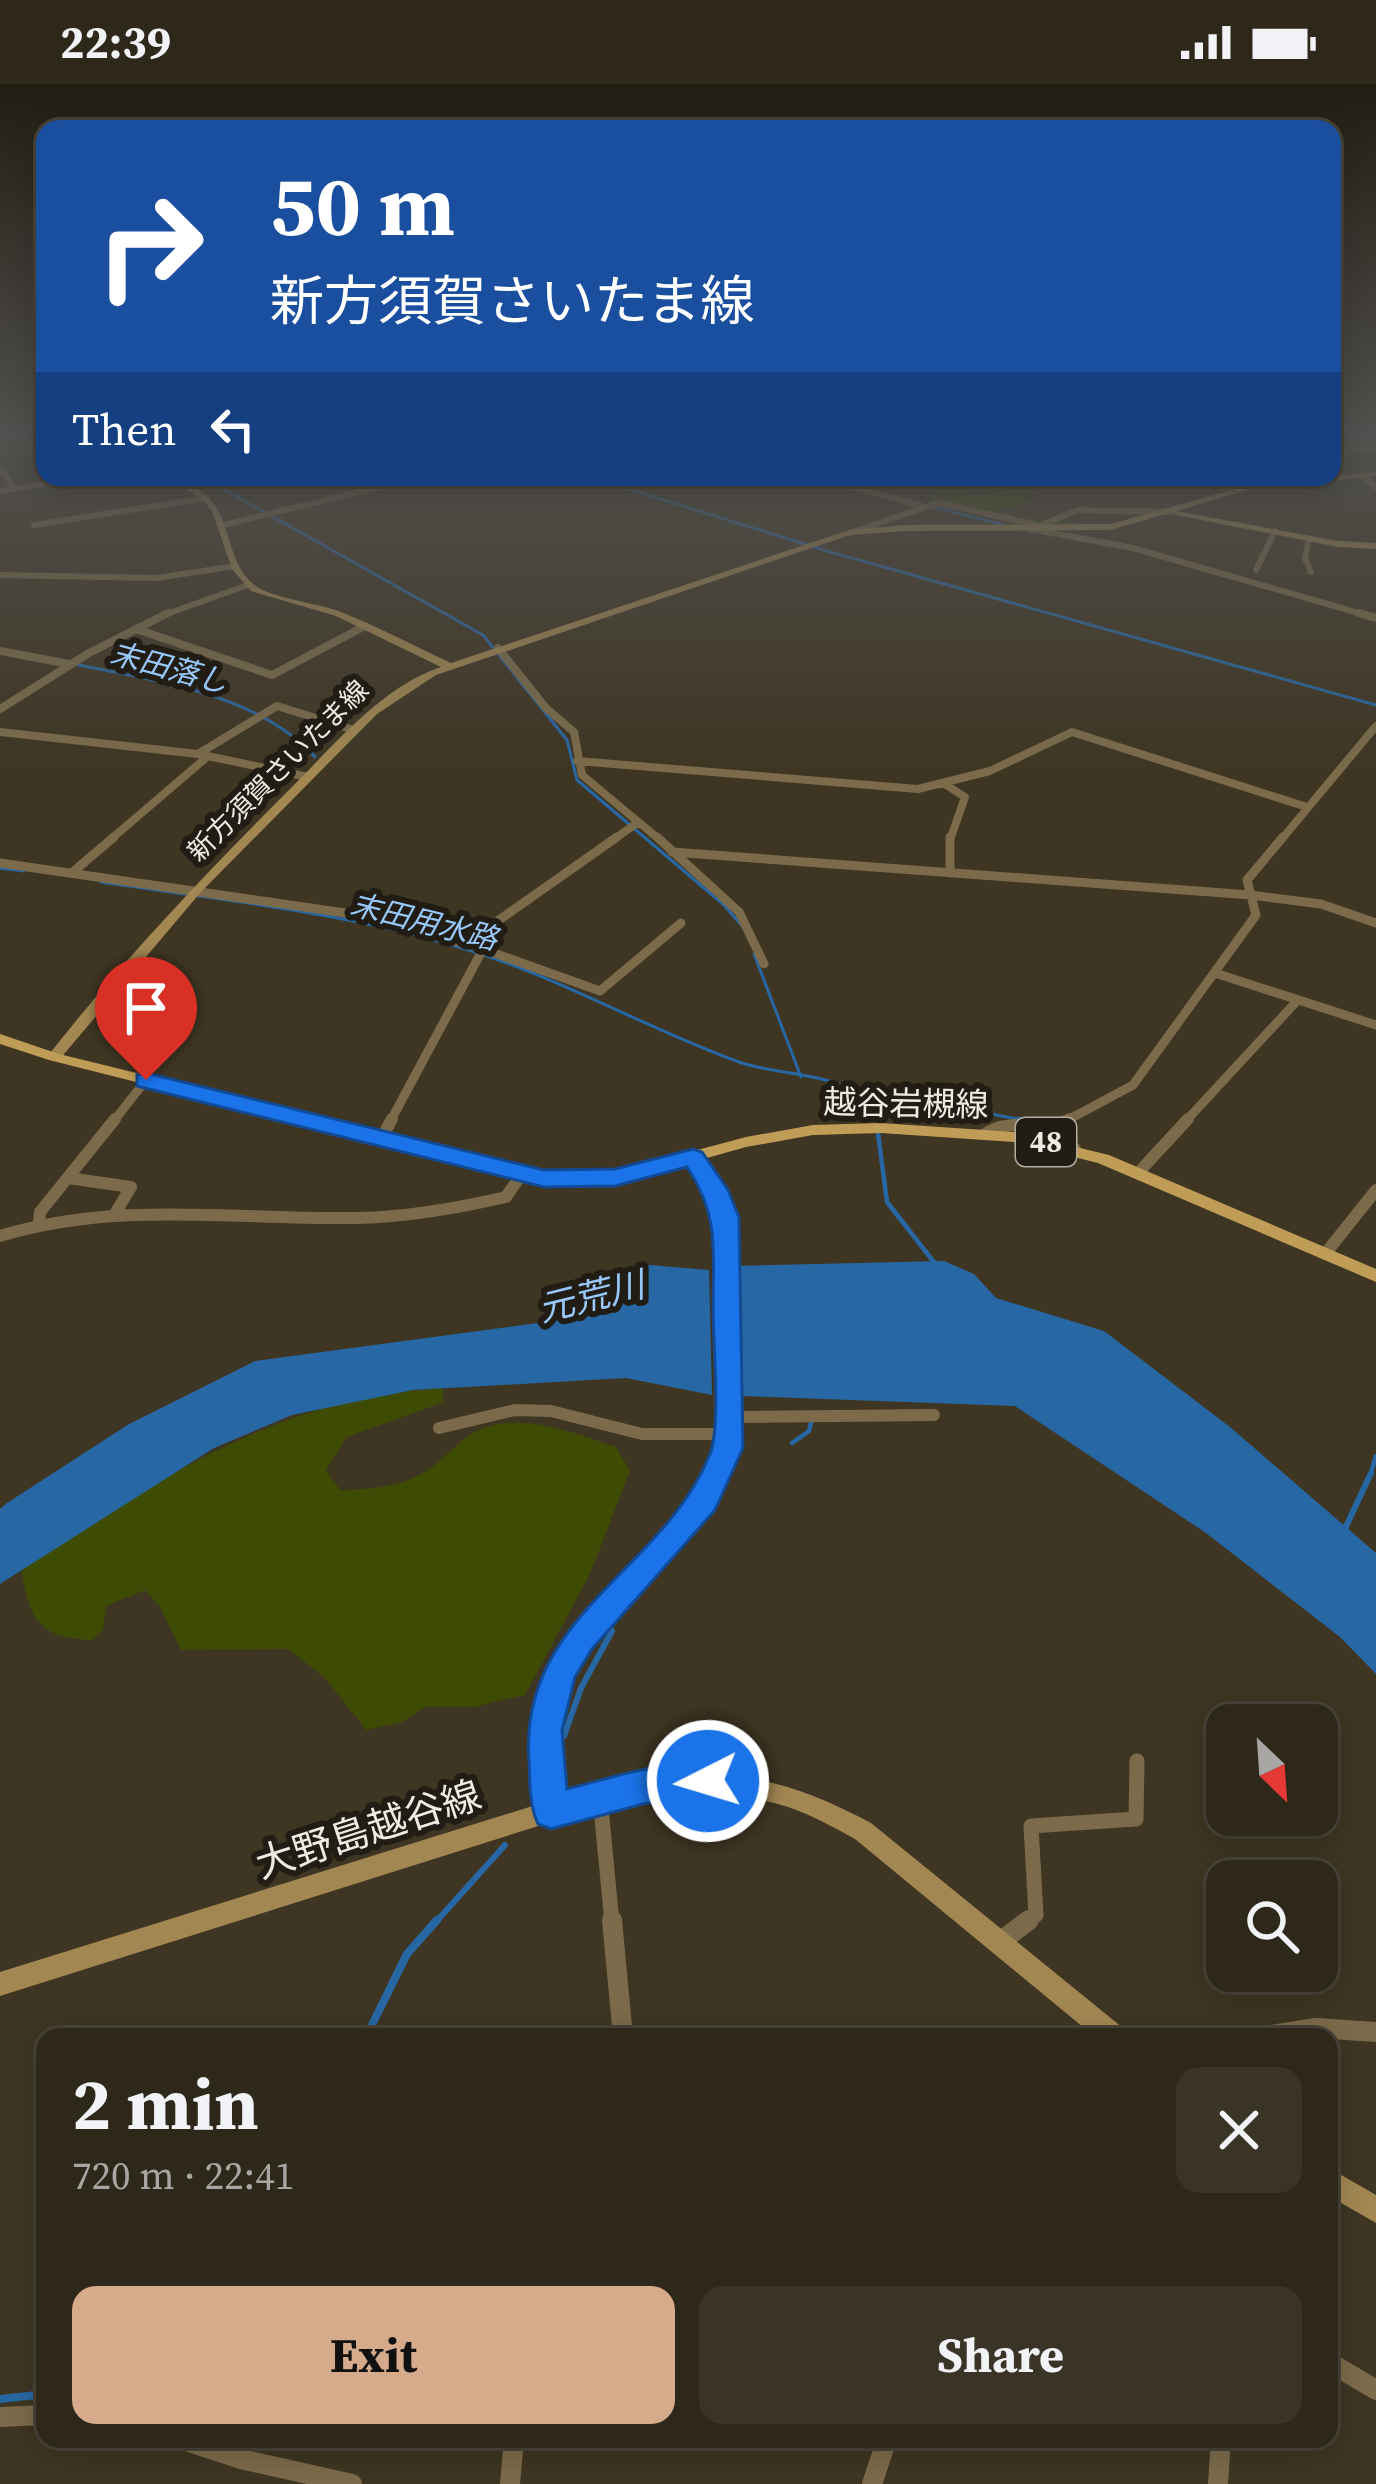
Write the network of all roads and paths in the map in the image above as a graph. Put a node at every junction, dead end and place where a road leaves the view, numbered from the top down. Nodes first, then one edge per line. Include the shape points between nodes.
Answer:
1 (231, 549) edge
2 (800, 549) edge
3 (1136, 549) edge
4 (1269, 549) edge
5 (1307, 549) edge
6 (236, 566) junction
7 (1256, 570) dead end
8 (1311, 572) dead end
9 (0, 575) edge
10 (248, 584) junction
11 (1376, 618) edge
12 (364, 626) junction
13 (134, 628) junction
14 (497, 648) junction
15 (0, 651) edge
16 (70, 664) junction
17 (448, 666) junction
18 (272, 675) junction
19 (278, 706) junction
20 (0, 709) edge
21 (1376, 726) edge
22 (354, 730) junction
23 (0, 733) edge
24 (202, 756) junction
25 (578, 761) junction
26 (308, 777) junction
27 (944, 783) junction
28 (1307, 807) junction
29 (637, 823) junction
30 (672, 852) junction
31 (0, 863) edge
32 (74, 872) junction
33 (950, 873) junction
34 (196, 890) junction
35 (1251, 895) junction
36 (681, 922) dead end
37 (1376, 923) edge
38 (465, 944) junction
39 (483, 949) junction
40 (764, 964) dead end
41 (1215, 973) junction
42 (1296, 1002) junction
43 (1376, 1025) edge
44 (0, 1039) edge
45 (54, 1058) junction
46 (146, 1080) junction
47 (1054, 1126) junction
48 (985, 1134) junction
49 (381, 1139) junction
50 (1076, 1149) junction
51 (693, 1157) junction
52 (1138, 1173) junction
53 (521, 1175) junction
54 (68, 1178) junction
55 (1376, 1190) edge
56 (116, 1212) junction
57 (39, 1222) junction
58 (0, 1236) edge
59 (1325, 1254) junction
60 (1376, 1276) edge
61 (934, 1414) dead end
62 (730, 1420) junction
63 (439, 1428) dead end
64 (1137, 1761) dead end
65 (600, 1797) junction
66 (551, 1811) junction
67 (1000, 1942) junction
68 (0, 1984) edge
69 (622, 2028) edge
70 (1103, 2028) edge
71 (1338, 2029) edge
72 (1376, 2032) edge
73 (1338, 2187) edge
74 (1376, 2210) edge
75 (1338, 2367) edge
76 (1376, 2390) edge
77 (36, 2415) edge
78 (0, 2417) edge
79 (207, 2448) edge
80 (513, 2448) edge
81 (884, 2448) edge
82 (1220, 2448) edge
83 (352, 2484) edge
84 (509, 2484) edge
85 (872, 2484) edge
86 (1218, 2484) edge

1 - 6 main road
2 - 14 main road, 新方須賀さいたま線
3 - 11 street
4 - 7 street
5 - 8 street
6 - 9 street via 150,578
6 - 10 main road
10 - 12 main road
10 - 13 street
12 - 17 main road
12 - 18 street
13 - 16 street
13 - 18 street
14 - 17 main road, 新方須賀さいたま線
14 - 25 street via 574,732
15 - 16 street
16 - 20 street
17 - 22 main road, 新方須賀さいたま線 via 398,692
18 - 19 street
19 - 22 street
19 - 24 street
21 - 28 street
22 - 26 main road, 新方須賀さいたま線
23 - 24 street
24 - 26 street
24 - 32 street
25 - 27 street via 898,790
25 - 29 street via 582,775
26 - 34 main road, 新方須賀さいたま線
27 - 28 street via 1072,732
27 - 33 street via 965,797 950,832
28 - 35 street via 1247,880
29 - 30 street
29 - 38 street
30 - 33 street
30 - 40 street via 739,912
31 - 32 street
32 - 34 street
33 - 35 street
34 - 38 street via 352,914
34 - 45 main road, 新方須賀さいたま線
35 - 37 street via 1321,904
35 - 41 street via 1256,916
36 - 39 street via 600,991
38 - 39 street
39 - 49 street
41 - 42 street
41 - 47 street via 1133,1084
42 - 43 street
42 - 52 street
44 - 45 main road, 越谷岩槻線 / 48
45 - 46 main road, 越谷岩槻線 / 48
46 - 49 main road, 越谷岩槻線 / 48
46 - 54 street
47 - 48 street via 995,1126
47 - 50 street
48 - 50 main road, 越谷岩槻線 / 48
48 - 51 main road, 越谷岩槻線 / 48 via 813,1130
49 - 53 main road, 越谷岩槻線 / 48
50 - 52 main road, 越谷岩槻線 / 48
51 - 53 main road, 越谷岩槻線 / 48 via 603,1179
51 - 62 main road via 722,1203
52 - 59 main road, 越谷岩槻線 / 48
53 - 56 street via 506,1197 361,1218
54 - 56 street via 131,1187
54 - 57 street
55 - 59 street
56 - 57 street
57 - 58 street
59 - 60 main road, 越谷岩槻線 / 48
61 - 62 street
62 - 63 street via 642,1434 515,1410
62 - 66 main road via 723,1465 704,1501 559,1672 544,1730
64 - 67 street via 1136,1819 1031,1826 1036,1915
65 - 66 main road, 大野島越谷線
65 - 67 main road, 大野島越谷線 via 708,1781 820,1805
65 - 69 street
66 - 68 main road, 大野島越谷線
67 - 70 main road, 大野島越谷線
71 - 72 street
73 - 74 main road
75 - 76 street
77 - 78 street
79 - 83 street
80 - 84 street
81 - 85 street
82 - 86 street

